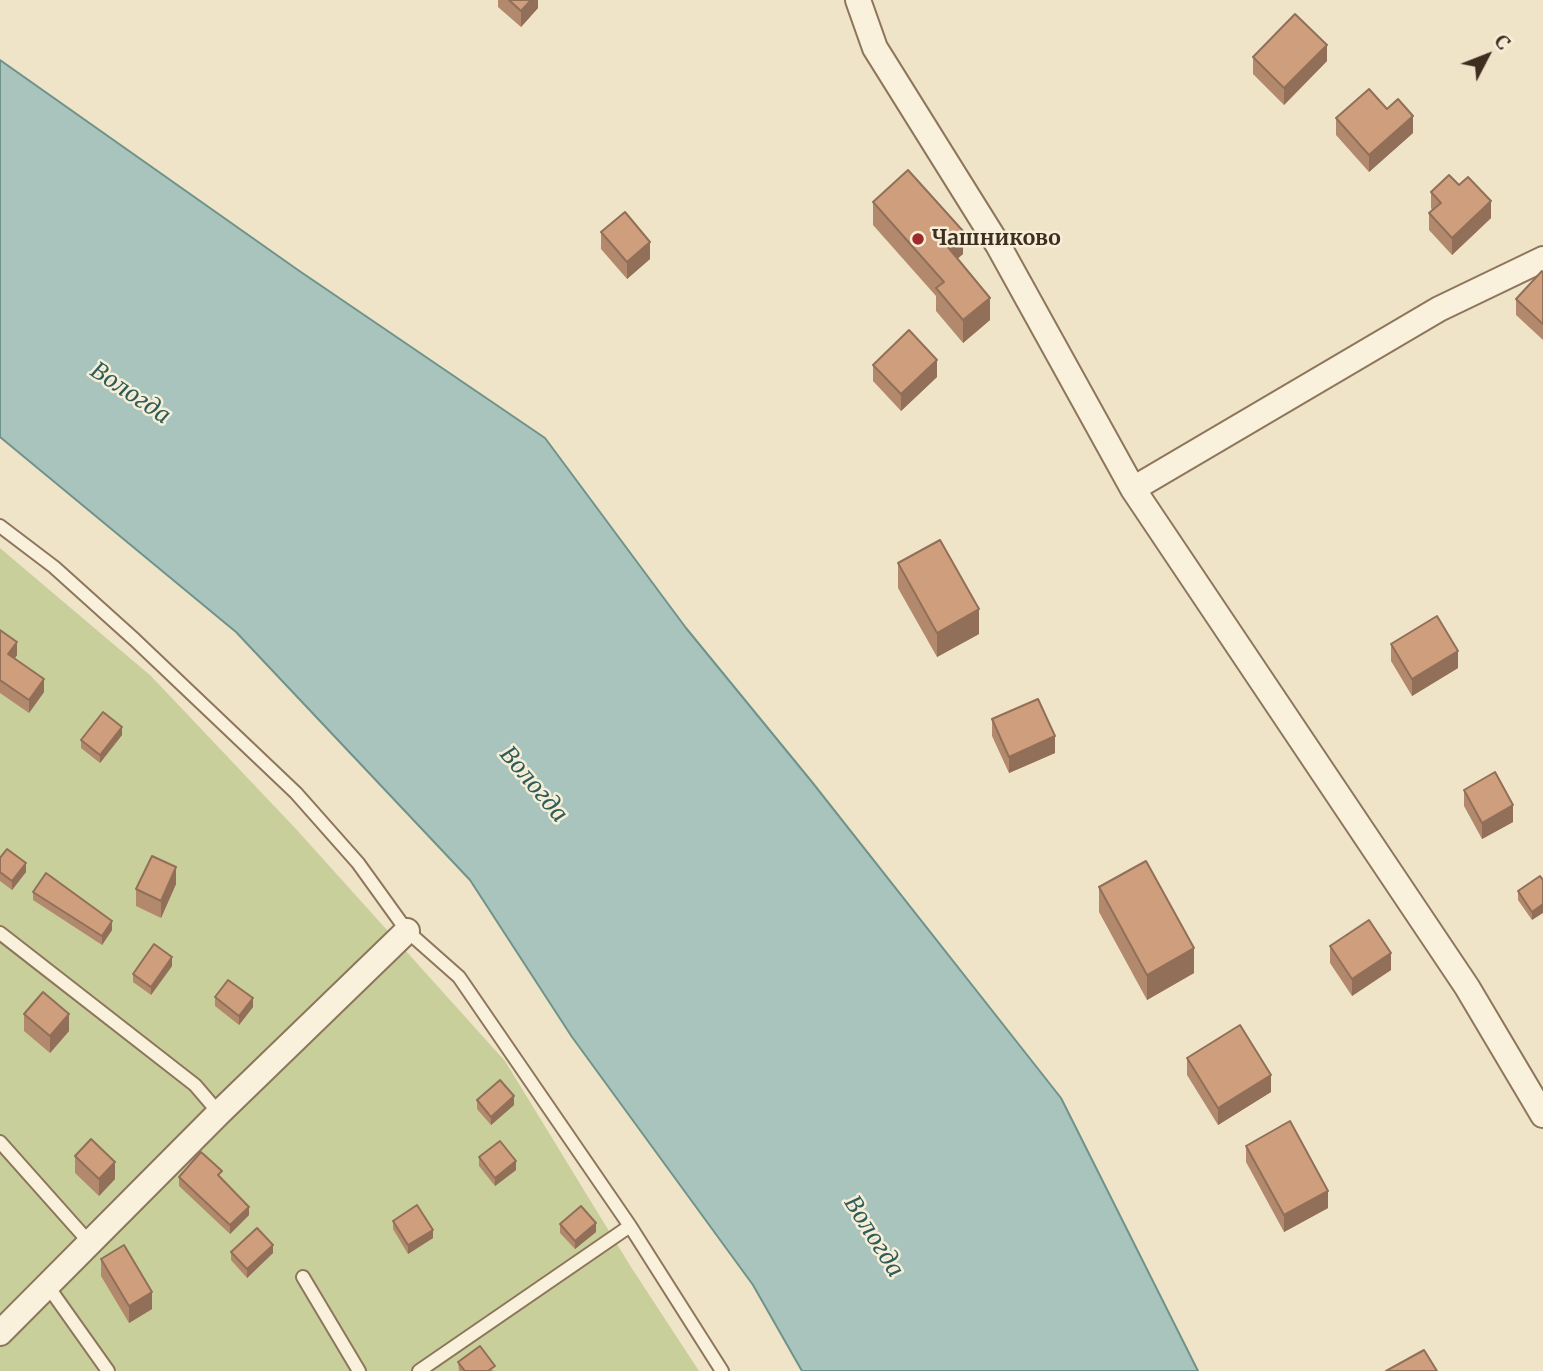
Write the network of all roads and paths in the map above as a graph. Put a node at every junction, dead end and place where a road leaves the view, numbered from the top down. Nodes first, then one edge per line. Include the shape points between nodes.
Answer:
1 (858, 0) edge
2 (1543, 258) edge
3 (1133, 489) junction
4 (0, 526) edge
5 (407, 931) junction
6 (0, 933) edge
7 (219, 1112) junction
8 (1543, 1115) edge
9 (0, 1142) edge
10 (630, 1226) junction
11 (89, 1242) junction
12 (303, 1277) dead end
13 (47, 1285) junction
14 (0, 1333) edge
15 (108, 1371) edge
16 (359, 1371) edge
17 (419, 1371) edge
18 (722, 1371) edge

1 - 3 street via 875,48 998,245
2 - 3 street via 1439,309
3 - 8 street via 1467,987
4 - 5 lane via 54,567 135,640 296,793 358,863
5 - 7 street
5 - 10 lane via 459,977
6 - 7 lane via 195,1084
7 - 11 street
9 - 11 lane
10 - 17 lane
10 - 18 lane
11 - 13 street
12 - 16 lane
13 - 14 street
13 - 15 lane

